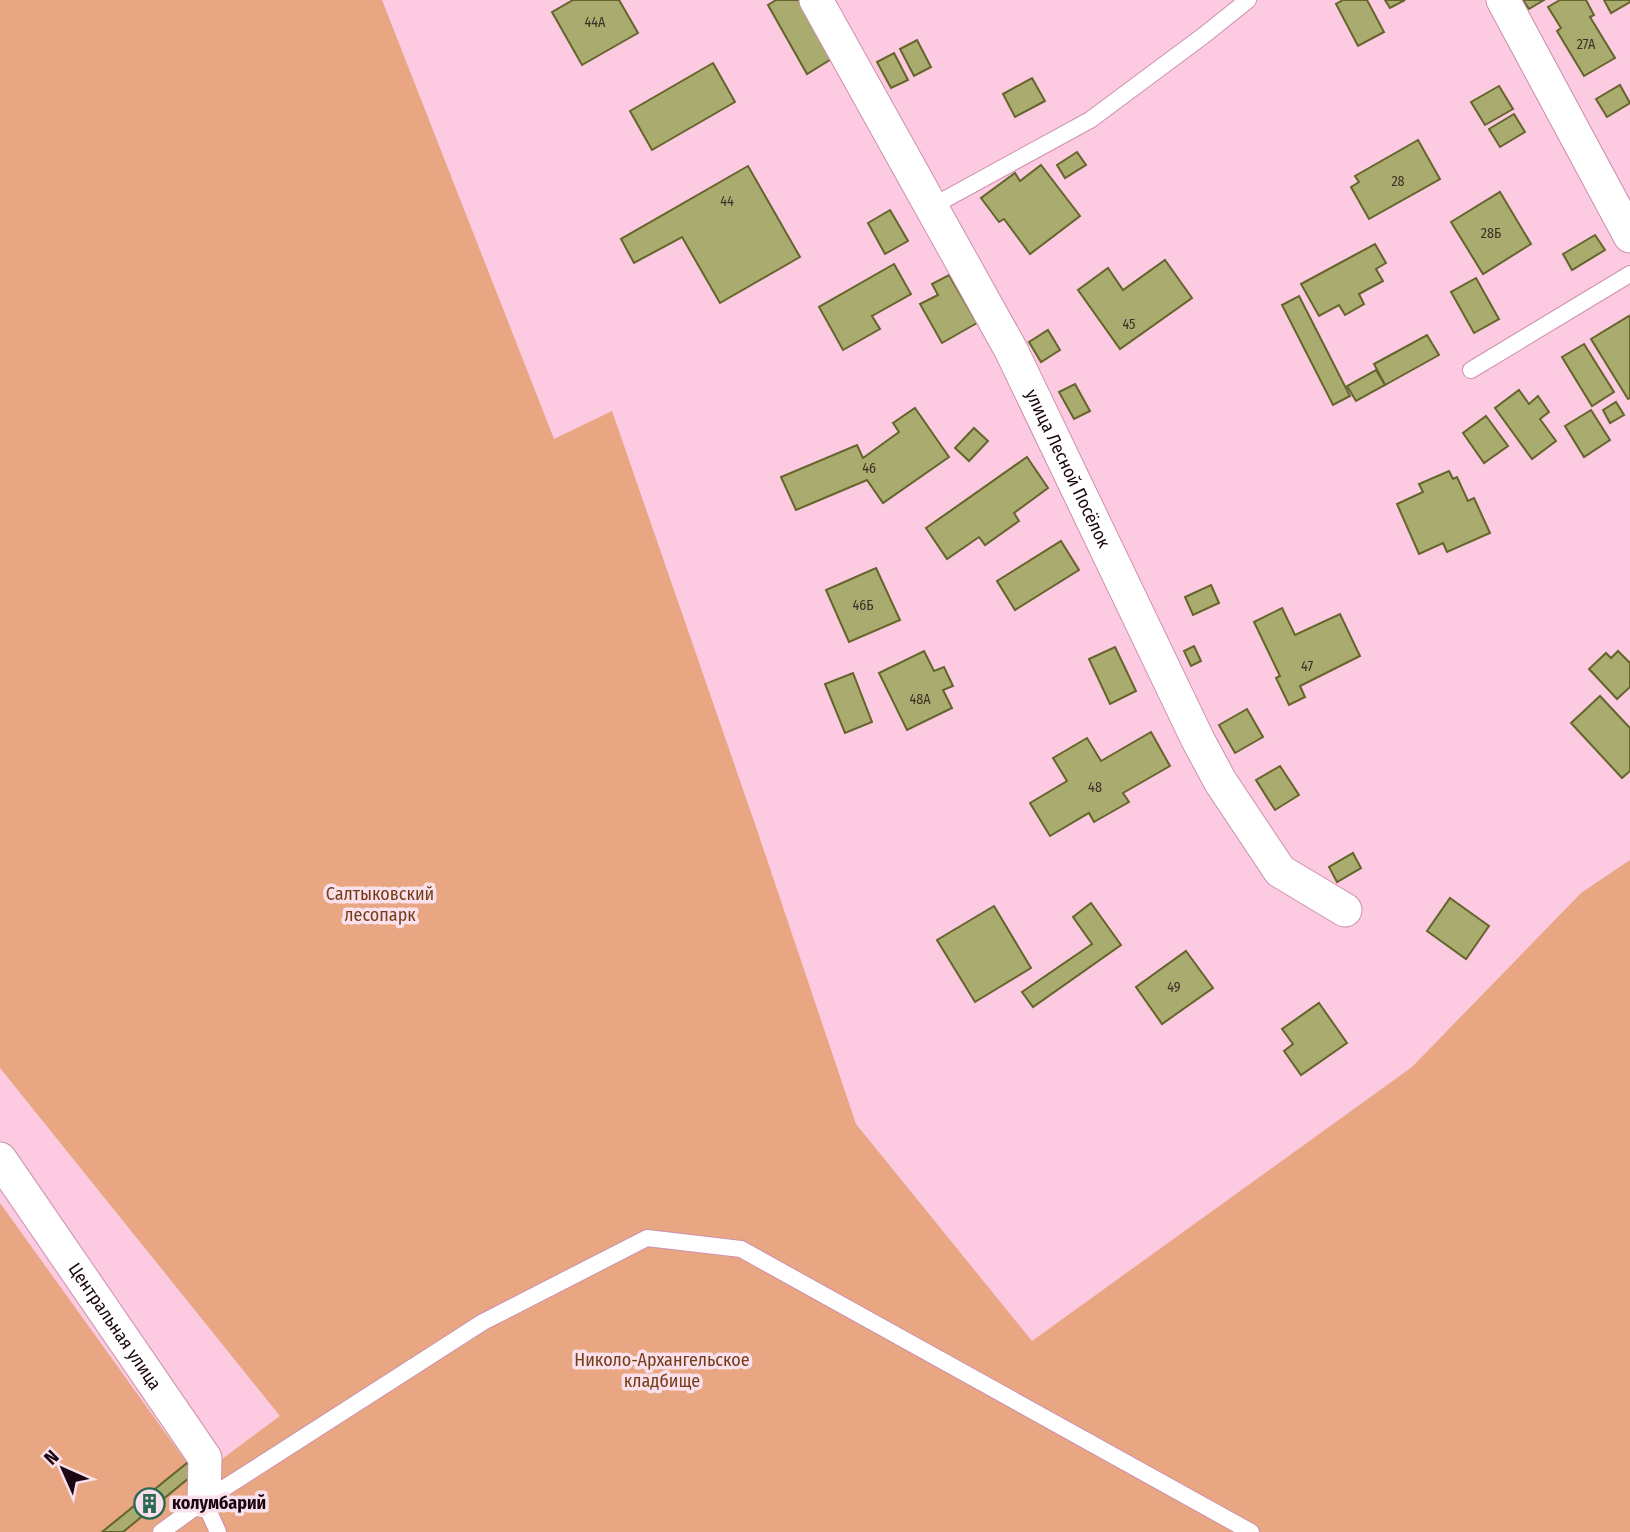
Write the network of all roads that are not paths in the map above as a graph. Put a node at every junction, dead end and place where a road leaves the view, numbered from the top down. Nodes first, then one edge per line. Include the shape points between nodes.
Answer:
1 (816, 0) edge
2 (1248, 0) edge
3 (1503, 0) edge
4 (931, 207) junction
5 (1630, 236) edge
6 (1630, 274) edge
7 (1471, 370) dead end
8 (1345, 910) dead end
9 (0, 1159) edge
10 (204, 1501) junction
11 (161, 1532) edge
12 (218, 1532) edge
13 (1251, 1532) edge

1 - 4 street, улица Лесной Посёлок
2 - 4 lane via 1090,120
3 - 5 street
4 - 8 street, улица Лесной Посёлок via 1011,350 1220,781 1280,872
6 - 7 lane
9 - 10 street, Центральная улица via 205,1458
10 - 11 lane
10 - 12 lane
10 - 13 lane via 483,1322 647,1238 740,1249

